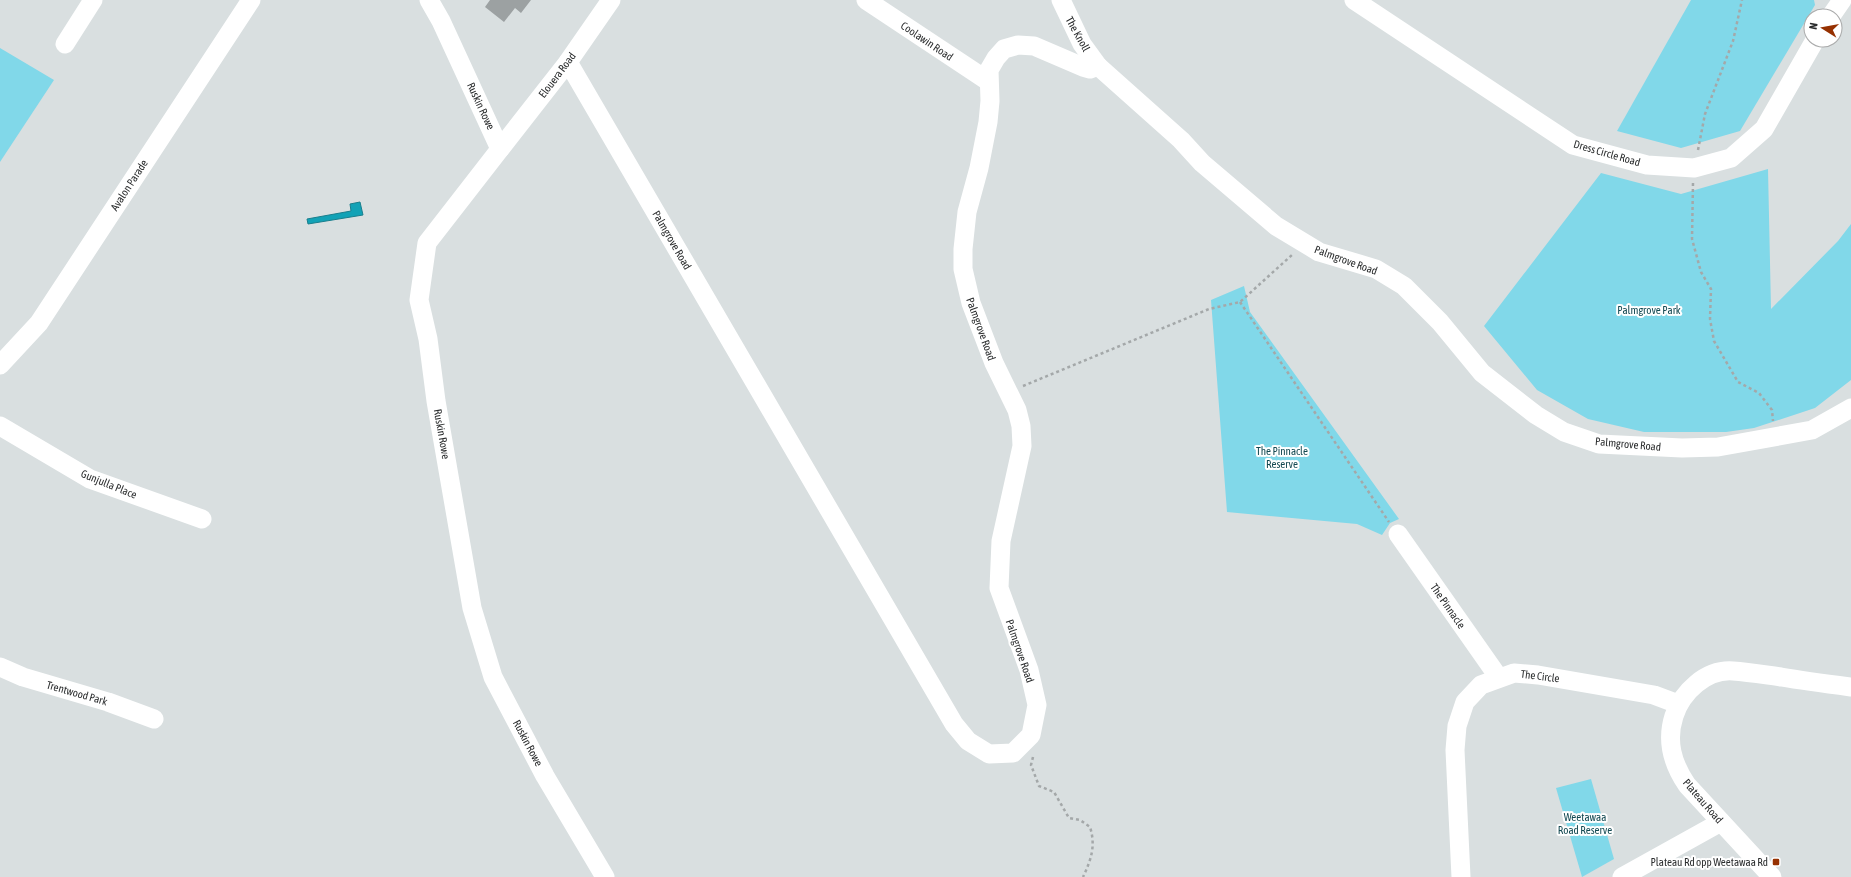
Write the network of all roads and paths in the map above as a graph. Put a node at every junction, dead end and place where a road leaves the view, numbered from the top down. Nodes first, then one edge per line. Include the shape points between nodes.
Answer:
1 (93, 0) edge
2 (251, 0) edge
3 (429, 0) edge
4 (611, 0) edge
5 (866, 0) edge
6 (1061, 0) edge
7 (1354, 0) edge
8 (1742, 0) edge
9 (65, 44) dead end
10 (1810, 48) edge
11 (568, 62) junction
12 (1098, 66) junction
13 (988, 81) junction
14 (500, 149) junction
15 (1694, 168) junction
16 (1300, 241) junction
17 (1240, 302) junction
18 (0, 365) edge
19 (1007, 393) junction
20 (1851, 408) edge
21 (0, 426) edge
22 (1773, 438) junction
23 (202, 519) dead end
24 (1398, 534) joint
25 (0, 667) edge
26 (1499, 678) junction
27 (1851, 687) edge
28 (1678, 704) junction
29 (154, 719) dead end
30 (1031, 735) junction
31 (1721, 822) junction
32 (605, 877) edge
33 (1083, 877) edge
34 (1461, 877) edge
35 (1622, 877) edge
36 (1772, 877) edge

1 - 9 street
2 - 18 street, Avalon Parade via 39,323
3 - 14 street, Ruskin Rowe via 442,21
4 - 11 street, Elouera Road
5 - 13 street, Coolawin Road
6 - 12 street, The Knoll via 1082,44
7 - 15 street, Dress Circle Road via 1573,145 1646,165
8 - 15 path via 1733,41 1705,114
10 - 15 street, Dress Circle Road via 1764,129 1731,158
11 - 14 street, Elouera Road
11 - 30 street, Palmgrove Road via 954,724 968,741 989,754 1013,753
12 - 13 street, Palmgrove Road via 1083,67 1034,46 1018,45 1004,49 996,58 989,70
12 - 16 street, Palmgrove Road via 1181,140 1202,163 1276,226
13 - 19 street, Palmgrove Road via 988,122 967,212 963,269 971,303
14 - 32 street, Ruskin Rowe via 427,243 419,300 428,339 436,401 472,608 493,677 545,776
15 - 22 path via 1692,239 1701,272 1711,289 1710,320 1714,340 1738,382 1759,393 1772,410
16 - 17 path via 1291,256
16 - 22 street, Palmgrove Road via 1319,252 1376,269 1404,286 1440,322 1482,373 1536,415 1564,432 1599,444 1682,448 1718,447
17 - 19 path via 1209,309
17 - 24 path
19 - 30 street, Palmgrove Road via 1017,410 1022,446 1001,541 999,588 1029,670 1037,705
20 - 22 street, Palmgrove Road via 1812,430
21 - 23 street, Gunjulla Place via 90,479
24 - 26 street, The Pinnacle
25 - 29 street, Trentwood Park via 23,678 108,702
26 - 28 street, The Circle via 1514,673 1538,675 1654,695
26 - 34 street, The Circle via 1481,685 1465,702 1457,726 1455,750
27 - 28 street, Plateau Road via 1732,671 1710,675 1693,686
28 - 31 street, Plateau Road via 1671,724 1670,746 1677,770 1687,785
30 - 33 path via 1035,749 1031,765 1039,786 1054,792 1069,818 1080,820 1090,827 1094,839 1090,863
31 - 35 street
31 - 36 street, Plateau Road

